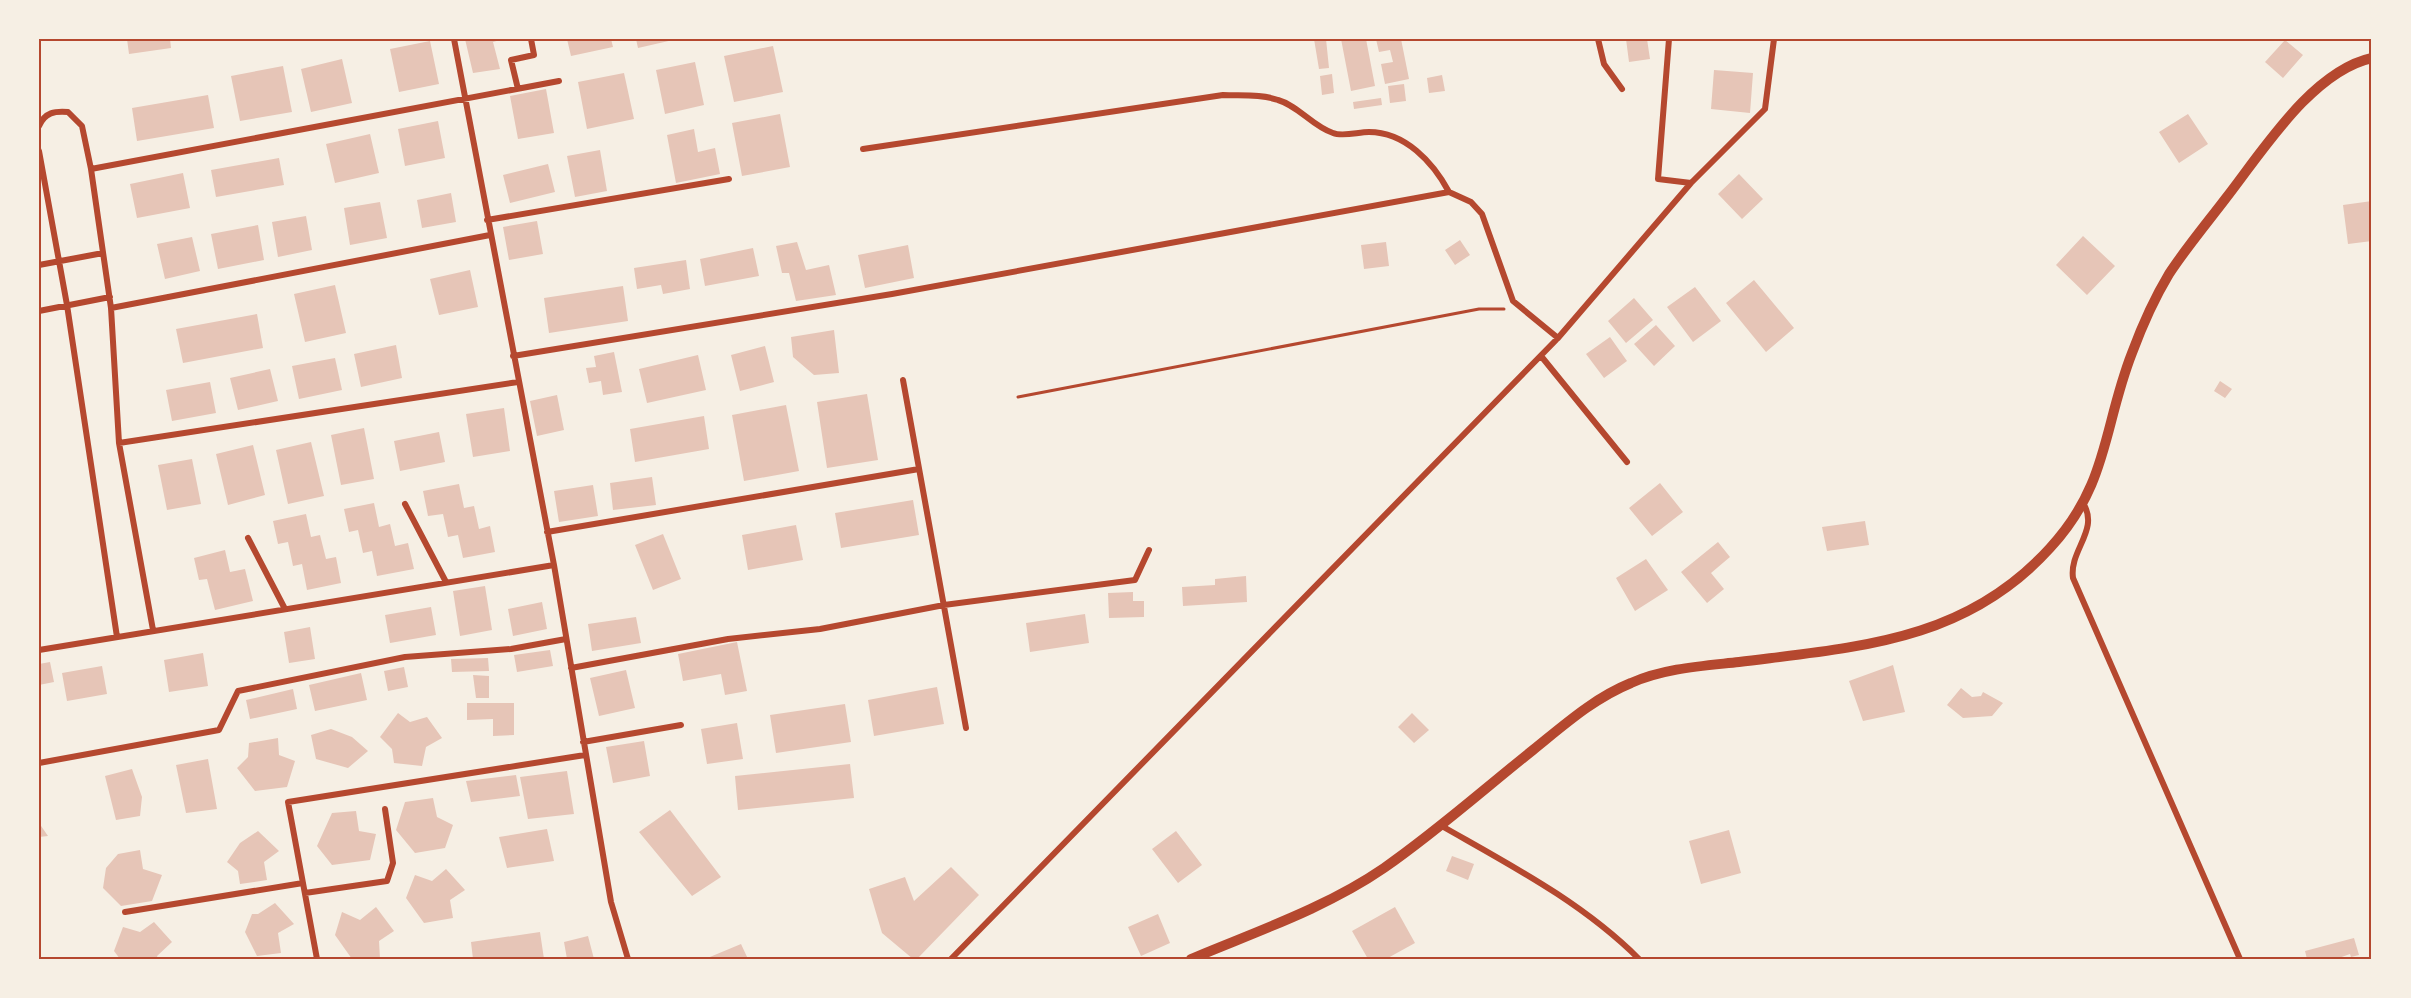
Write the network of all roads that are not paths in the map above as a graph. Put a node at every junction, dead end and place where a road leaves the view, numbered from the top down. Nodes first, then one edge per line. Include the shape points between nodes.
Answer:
1 (454, 39) edge
2 (531, 39) edge
3 (1598, 39) edge
4 (1670, 39) edge
5 (1774, 39) edge
6 (2372, 58) edge
7 (559, 81) dead end
8 (518, 89) junction
9 (1622, 90) dead end
10 (465, 99) junction
11 (39, 126) edge
12 (863, 149) dead end
13 (39, 151) edge
14 (91, 169) junction
15 (729, 179) dead end
16 (1691, 183) junction
17 (1449, 192) junction
18 (487, 220) junction
19 (490, 235) junction
20 (103, 253) junction
21 (58, 261) junction
22 (39, 265) edge
23 (110, 297) junction
24 (67, 305) junction
25 (111, 308) junction
26 (39, 310) edge
27 (1558, 338) junction
28 (513, 356) junction
29 (1540, 356) junction
30 (903, 380) dead end
31 (518, 382) junction
32 (119, 444) junction
33 (1627, 462) dead end
34 (919, 469) junction
35 (2083, 503) junction
36 (405, 504) dead end
37 (547, 532) junction
38 (248, 538) dead end
39 (1149, 550) dead end
40 (554, 565) junction
41 (446, 582) junction
42 (944, 604) junction
43 (285, 609) junction
44 (153, 630) junction
45 (117, 637) junction
46 (566, 639) junction
47 (39, 650) edge
48 (571, 668) junction
49 (681, 725) dead end
50 (966, 728) dead end
51 (583, 742) junction
52 (585, 755) junction
53 (39, 763) edge
54 (385, 809) dead end
55 (1440, 825) junction
56 (303, 884) junction
57 (304, 893) junction
58 (125, 912) dead end
59 (317, 959) edge
60 (628, 959) edge
61 (951, 959) edge
62 (1191, 959) edge
63 (1639, 959) edge
64 (2240, 959) edge

1 - 10 street
2 - 8 street via 534,55 511,60
3 - 9 street via 1604,64
4 - 16 street via 1658,179
5 - 16 street via 1765,109
6 - 35 street via 2343,70 2301,106 2169,275 2132,352 2104,453
7 - 8 street
8 - 10 street
10 - 14 street
10 - 18 street
11 - 14 street via 53,111 68,112 82,126
12 - 17 street via 1211,97 1277,99 1336,135 1385,132 1406,142 1437,169
13 - 21 street
14 - 20 street
15 - 18 street
16 - 27 street
17 - 27 street via 1471,202 1482,214 1513,301
17 - 28 street via 892,294
18 - 19 street
19 - 25 street
19 - 28 street
20 - 21 street
20 - 23 street
21 - 22 street
21 - 24 street
23 - 24 street
23 - 25 street
24 - 26 street
24 - 45 street
25 - 32 street
27 - 29 street
28 - 31 street
29 - 33 street
29 - 61 street
30 - 34 street
31 - 32 street
31 - 37 street
32 - 44 street
34 - 37 street
34 - 42 street
35 - 55 street via 2070,525 2028,571 1964,615 1878,643 1675,670 1632,682 1577,715
35 - 64 street via 2090,525 2075,557 2073,578
36 - 41 street
37 - 40 street
38 - 43 street
39 - 42 street via 1135,580
40 - 41 street
40 - 46 street
41 - 43 street
42 - 48 street via 820,629 728,639
42 - 50 street
43 - 44 street
44 - 45 street
45 - 47 street
46 - 48 street
46 - 53 street via 511,649 405,657 238,690 219,730
48 - 51 street
49 - 51 street
51 - 52 street
52 - 56 street via 288,802
52 - 60 street via 611,902
54 - 57 street via 393,863 387,881
55 - 62 street via 1363,882
55 - 63 street via 1565,898
56 - 57 street
56 - 58 street
57 - 59 street

